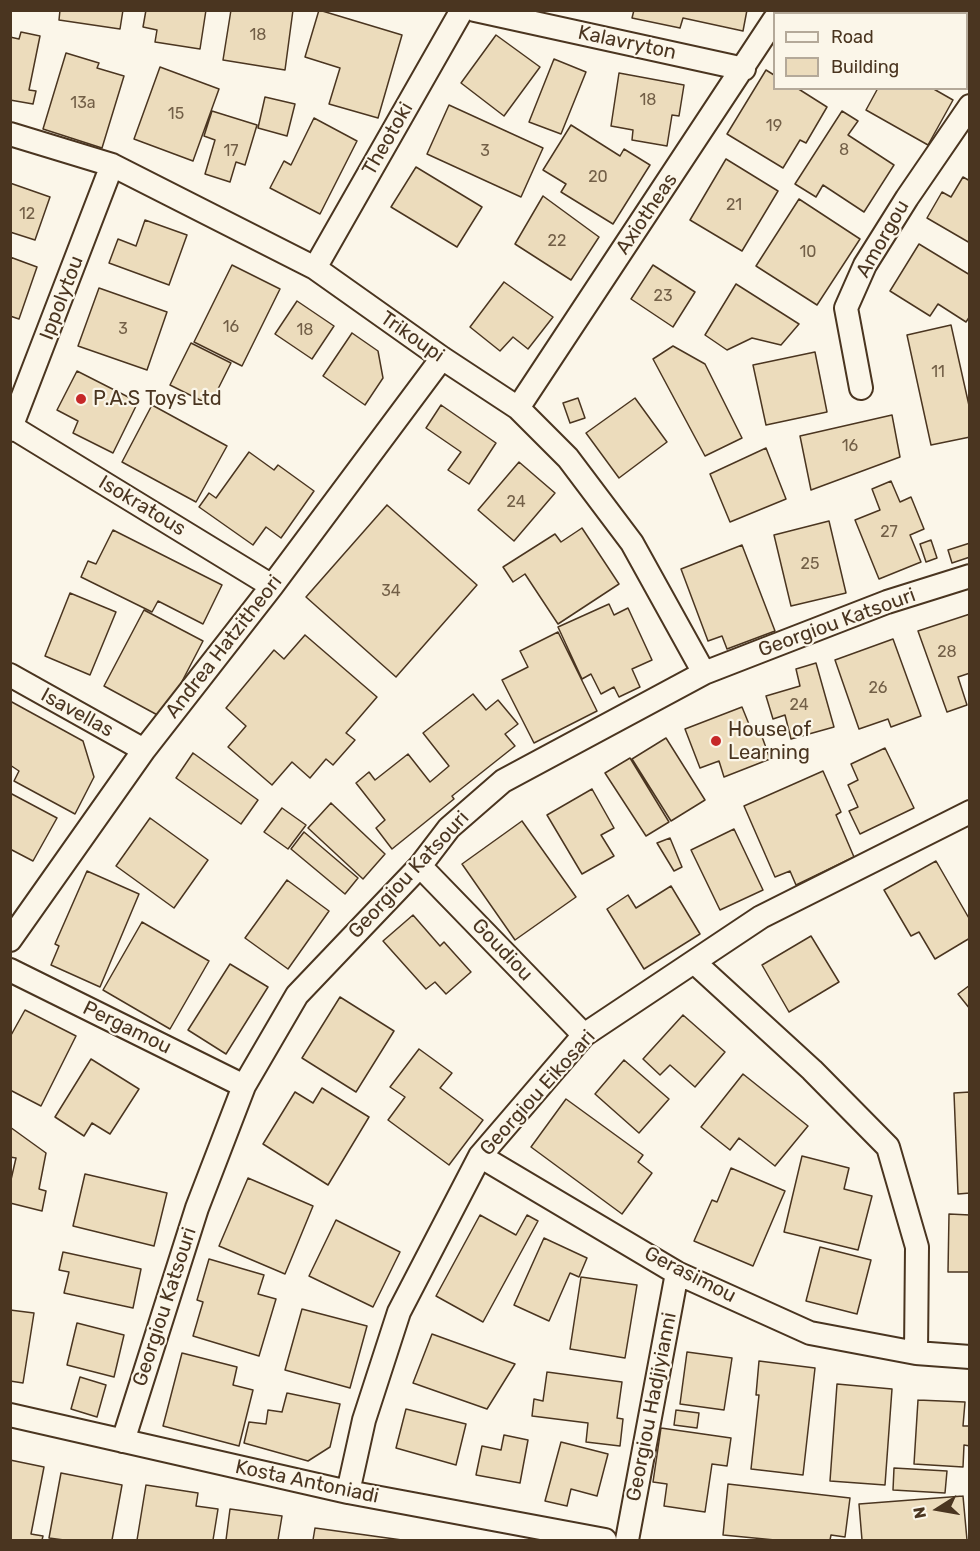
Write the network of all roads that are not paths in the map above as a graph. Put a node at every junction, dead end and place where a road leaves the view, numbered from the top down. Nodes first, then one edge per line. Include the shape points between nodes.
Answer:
1 (462, 10) edge
2 (474, 10) edge
3 (773, 22) edge
4 (744, 69) junction
5 (969, 106) edge
6 (10, 134) edge
7 (112, 165) junction
8 (315, 268) junction
9 (442, 358) junction
10 (861, 388) dead end
11 (518, 408) junction
12 (11, 428) edge
13 (969, 576) edge
14 (272, 586) junction
15 (704, 674) junction
16 (10, 675) edge
17 (144, 750) junction
18 (969, 813) edge
19 (420, 866) junction
20 (10, 940) edge
21 (693, 962) junction
22 (10, 970) edge
23 (584, 1035) junction
24 (244, 1086) junction
25 (480, 1156) junction
26 (677, 1273) junction
27 (916, 1353) junction
28 (969, 1357) edge
29 (10, 1414) edge
30 (123, 1441) junction
31 (348, 1492) junction
32 (605, 1540) edge
33 (627, 1540) edge

1 - 8 street, Theotoki
2 - 4 street, Kalavryton
3 - 4 street, Axiotheas
4 - 11 street, Axiotheas
5 - 10 street, Amorgou via 865,265 846,308
6 - 7 street, Trikoupi
7 - 8 street, Trikoupi
7 - 12 street, Ippolytou
8 - 9 street, Trikoupi
9 - 11 street, Trikoupi
9 - 14 street, Andrea Hatzitheori
11 - 15 street, Trikoupi via 568,458 632,543
12 - 14 street, Isokratous
13 - 15 street, Georgiou Katsouri via 887,602
14 - 17 street, Andrea Hatzitheori
15 - 19 street, Georgiou Katsouri via 503,781 449,828
16 - 17 street, Isavellas
17 - 20 street, Andrea Hatzitheori
18 - 21 street, Georgiou Eikosari via 761,917
19 - 23 street, Goudiou
19 - 24 street, Georgiou Katsouri via 297,995
21 - 23 street, Georgiou Eikosari
21 - 27 street via 812,1070 888,1147 917,1247
22 - 24 street, Pergamou
23 - 25 street, Georgiou Eikosari
24 - 30 street, Georgiou Katsouri via 197,1208
25 - 26 street, Gerasimou
25 - 31 street, Georgiou Eikosari via 399,1312 364,1420
26 - 27 street, Gerasimou via 810,1333
26 - 33 street, Georgiou Hadjiyianni
27 - 28 street, Gerasimou
29 - 30 street, Kosta Antoniadi
30 - 31 street, Kosta Antoniadi
31 - 32 street, Kosta Antoniadi

